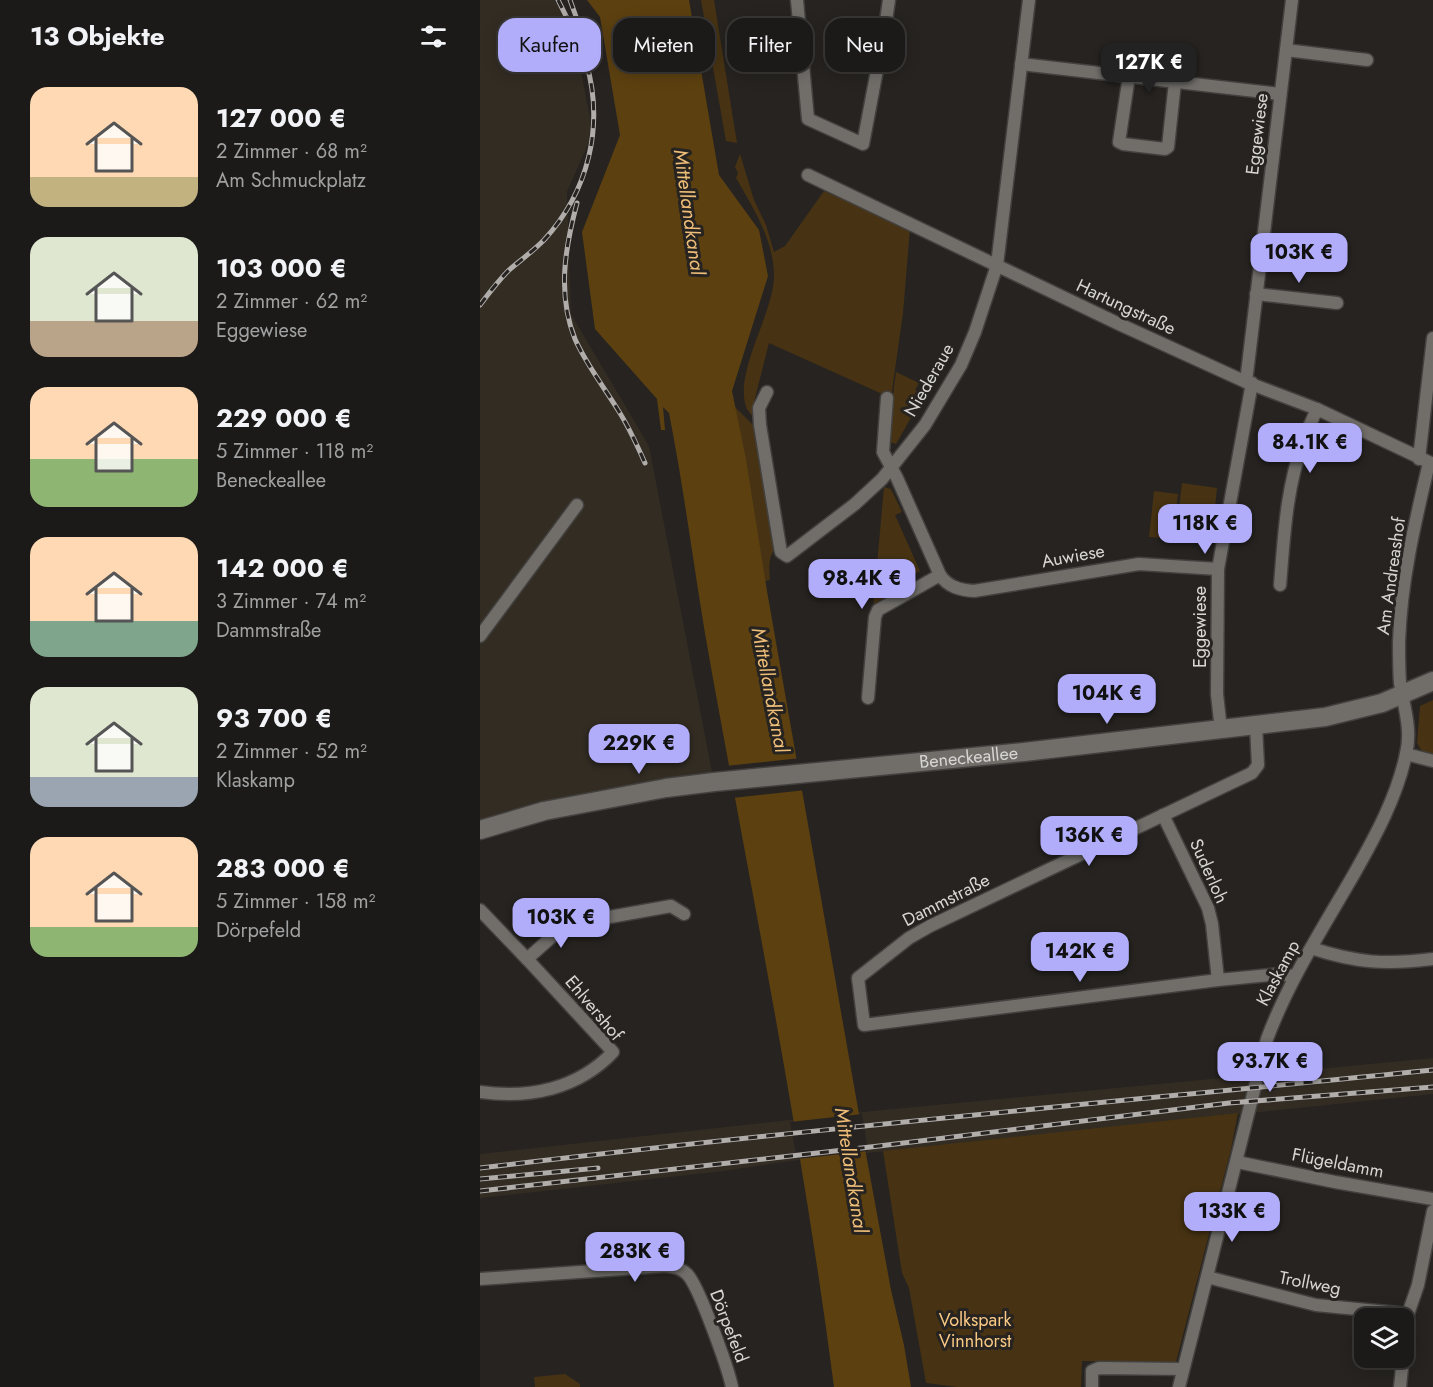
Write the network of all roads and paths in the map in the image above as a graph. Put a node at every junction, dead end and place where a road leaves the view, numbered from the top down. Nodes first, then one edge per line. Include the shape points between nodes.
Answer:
1 (797, 0) edge
2 (889, 0) edge
3 (1029, 0) edge
4 (1292, 0) edge
5 (1286, 50) junction
6 (1367, 60) dead end
7 (1021, 64) junction
8 (1129, 76) junction
9 (1175, 82) junction
10 (1280, 94) junction
11 (808, 175) dead end
12 (997, 266) junction
13 (1256, 294) junction
14 (1338, 303) dead end
15 (1433, 338) edge
16 (1249, 382) junction
17 (767, 392) dead end
18 (887, 398) dead end
19 (1317, 409) junction
20 (1427, 462) edge
21 (891, 468) junction
22 (577, 505) dead end
23 (1218, 569) junction
24 (940, 575) junction
25 (1280, 585) dead end
26 (480, 636) edge
27 (1433, 681) edge
28 (1403, 695) junction
29 (868, 698) dead end
30 (1256, 726) junction
31 (1221, 730) junction
32 (1407, 754) junction
33 (1433, 761) edge
34 (1163, 815) junction
35 (500, 823) junction
36 (480, 824) edge
37 (480, 830) edge
38 (480, 910) edge
39 (684, 914) dead end
40 (1311, 948) junction
41 (527, 959) junction
42 (1433, 959) edge
43 (1294, 976) junction
44 (1218, 980) junction
45 (480, 1092) edge
46 (1237, 1162) junction
47 (1433, 1198) edge
48 (1433, 1211) edge
49 (1207, 1277) junction
50 (480, 1279) edge
51 (1410, 1308) edge
52 (1354, 1309) edge
53 (1402, 1368) edge
54 (1183, 1369) junction
55 (732, 1387) edge
56 (1092, 1387) edge
57 (1179, 1387) edge
58 (1400, 1387) edge

1 - 2 street via 808,118 863,144
3 - 7 street, Niederaue
4 - 5 street, Eggewiese
5 - 6 street
5 - 10 street, Eggewiese
7 - 8 street
7 - 12 street, Niederaue
8 - 9 street
8 - 9 street via 1119,142 1165,150
9 - 10 street
10 - 13 street, Eggewiese
11 - 12 street, Hartungstraße
12 - 16 street, Hartungstraße
12 - 21 street, Niederaue via 961,365 925,425
13 - 14 street
13 - 16 street, Eggewiese
15 - 20 street, Am Andreashof
16 - 19 street, Hartungstraße
16 - 23 street, Eggewiese
17 - 21 street, Niederaue via 759,408 760,425 784,554 791,554 839,516
18 - 21 street via 883,452
19 - 20 street, Hartungstraße
19 - 25 street via 1293,478
20 - 28 street, Am Andreashof via 1402,598 1399,642
21 - 24 street
22 - 26 street
23 - 24 street, Auwiese via 1139,564 974,591 961,590
23 - 31 street, Eggewiese via 1217,694
24 - 29 street via 878,610
27 - 28 street, Beneckeallee
28 - 30 street, Beneckeallee via 1325,717
28 - 32 street, Klaskamp via 1409,725
30 - 31 street, Beneckeallee
30 - 34 street, Dammstraße via 1258,765 1252,773
31 - 35 street, Beneckeallee via 712,782
32 - 33 street
32 - 40 street, Klaskamp via 1374,840
34 - 44 street, Suderloh via 1208,908
34 - 44 street, Dammstraße via 909,938 858,978 864,1025
35 - 36 street, Beneckeallee
35 - 37 street, Beneckeallee
38 - 41 street, Ehlvershof
39 - 41 street via 671,906 565,925
40 - 42 street via 1368,962
40 - 43 street, Klaskamp
41 - 45 street, Ehlvershof via 613,1052 599,1067 559,1087 525,1094
43 - 44 street, Dammstraße
43 - 46 street, Klaskamp via 1267,1039
46 - 47 street, Flügeldamm
46 - 49 street, Klaskamp
48 - 51 street
49 - 52 street, Trollweg via 1316,1305
49 - 54 street, Klaskamp
50 - 55 street, Dörpefeld via 666,1266 682,1270 694,1283
53 - 58 street
54 - 56 street via 1099,1368 1092,1371
54 - 57 street, Klaskamp

